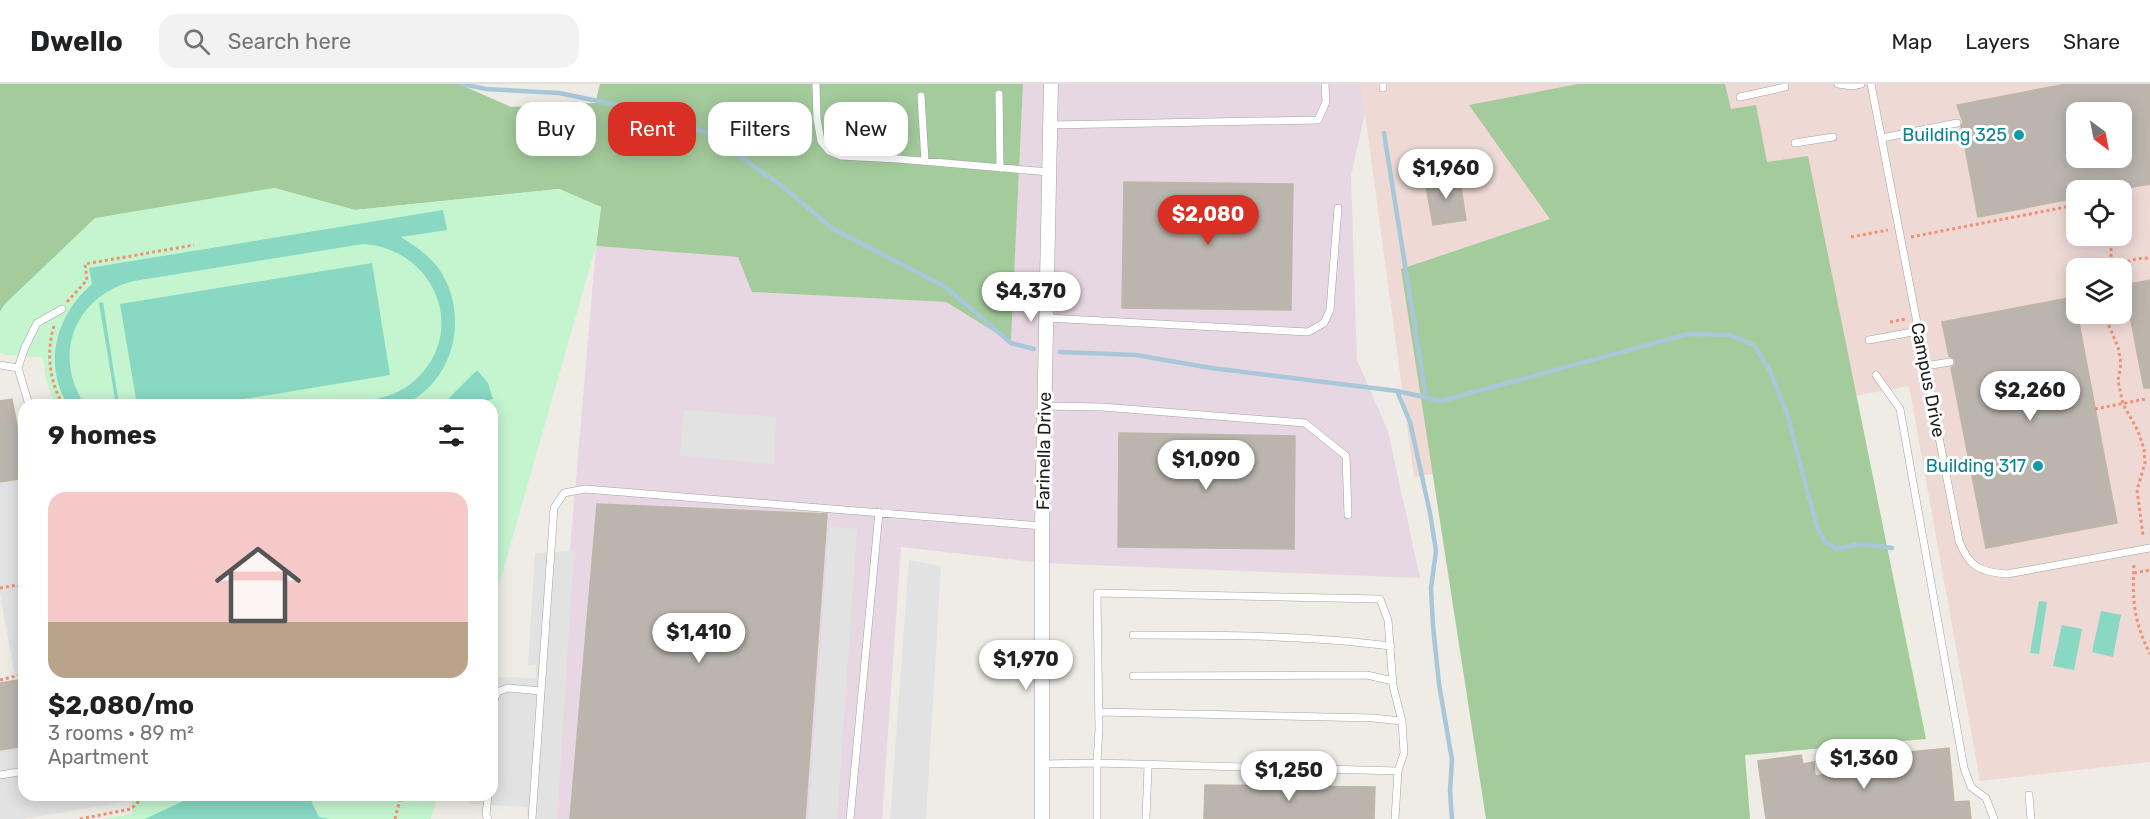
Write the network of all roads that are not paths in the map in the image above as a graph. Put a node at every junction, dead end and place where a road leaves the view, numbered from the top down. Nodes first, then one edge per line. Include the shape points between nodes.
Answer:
1 (816, 84) edge
2 (1051, 84) edge
3 (1325, 84) edge
4 (1838, 84) edge
5 (1861, 84) edge
6 (1871, 84) edge
7 (1785, 87) dead end
8 (999, 94) dead end
9 (921, 96) dead end
10 (1740, 97) dead end
11 (1957, 123) dead end
12 (1052, 125) junction
13 (1833, 137) dead end
14 (1882, 138) junction
15 (1795, 143) dead end
16 (925, 161) junction
17 (1000, 168) junction
18 (1048, 172) junction
19 (1338, 208) dead end
20 (62, 309) road end
21 (1047, 318) junction
22 (1918, 331) junction
23 (1869, 340) dead end
24 (1950, 362) dead end
25 (0, 365) edge
26 (1925, 366) junction
27 (18, 368) junction
28 (1876, 375) dead end
29 (27, 399) edge
30 (1044, 406) junction
31 (879, 512) junction
32 (1348, 515) dead end
33 (1042, 526) junction
34 (2150, 548) edge
35 (1133, 635) dead end
36 (1391, 646) junction
37 (1133, 676) dead end
38 (1393, 681) junction
39 (541, 691) junction
40 (498, 692) edge
41 (1099, 712) junction
42 (1402, 721) junction
43 (1097, 763) junction
44 (1042, 764) junction
45 (1148, 765) junction
46 (1398, 771) junction
47 (18, 772) edge
48 (0, 775) edge
49 (2029, 795) dead end
50 (487, 801) edge
51 (488, 819) edge
52 (532, 819) edge
53 (850, 819) edge
54 (1042, 819) edge
55 (1097, 819) edge
56 (1146, 819) edge
57 (1395, 819) edge
58 (1994, 819) edge
59 (2031, 819) edge

1 - 16 lane via 821,141 829,151 841,156
2 - 12 street, Farinella Drive
3 - 12 lane via 1326,102 1317,120
4 - 5 lane
6 - 14 lane, Campus Drive
7 - 10 lane
8 - 17 lane
9 - 16 lane
11 - 14 lane
12 - 18 street, Farinella Drive
13 - 15 lane
14 - 22 lane, Campus Drive
16 - 17 lane
17 - 18 lane
18 - 21 street, Farinella Drive
19 - 21 lane via 1330,310 1324,323 1308,332
20 - 27 lane via 37,323
21 - 30 street, Farinella Drive
22 - 23 lane
22 - 26 lane, Campus Drive
24 - 26 lane
25 - 27 lane
26 - 34 lane, Campus Drive via 1959,541 1973,565 1989,573 2007,574
27 - 29 lane
28 - 58 lane via 1900,409 1964,768 1971,787 1986,798
30 - 32 lane via 1305,423 1346,456
30 - 33 street, Farinella Drive
31 - 33 lane
31 - 39 lane via 585,489 564,493 554,508
31 - 53 lane
33 - 44 street, Farinella Drive
35 - 36 lane via 1212,635
36 - 38 lane
36 - 41 lane via 1388,620 1380,599 1097,593
37 - 38 lane via 1367,675
38 - 42 lane
39 - 40 lane via 508,688
39 - 52 lane
41 - 42 lane
41 - 43 lane
42 - 46 lane via 1404,753
43 - 44 lane
43 - 45 lane
43 - 55 lane
44 - 54 street, Farinella Drive
45 - 46 lane
45 - 56 lane
46 - 57 lane
47 - 48 lane
49 - 59 lane
50 - 51 lane

